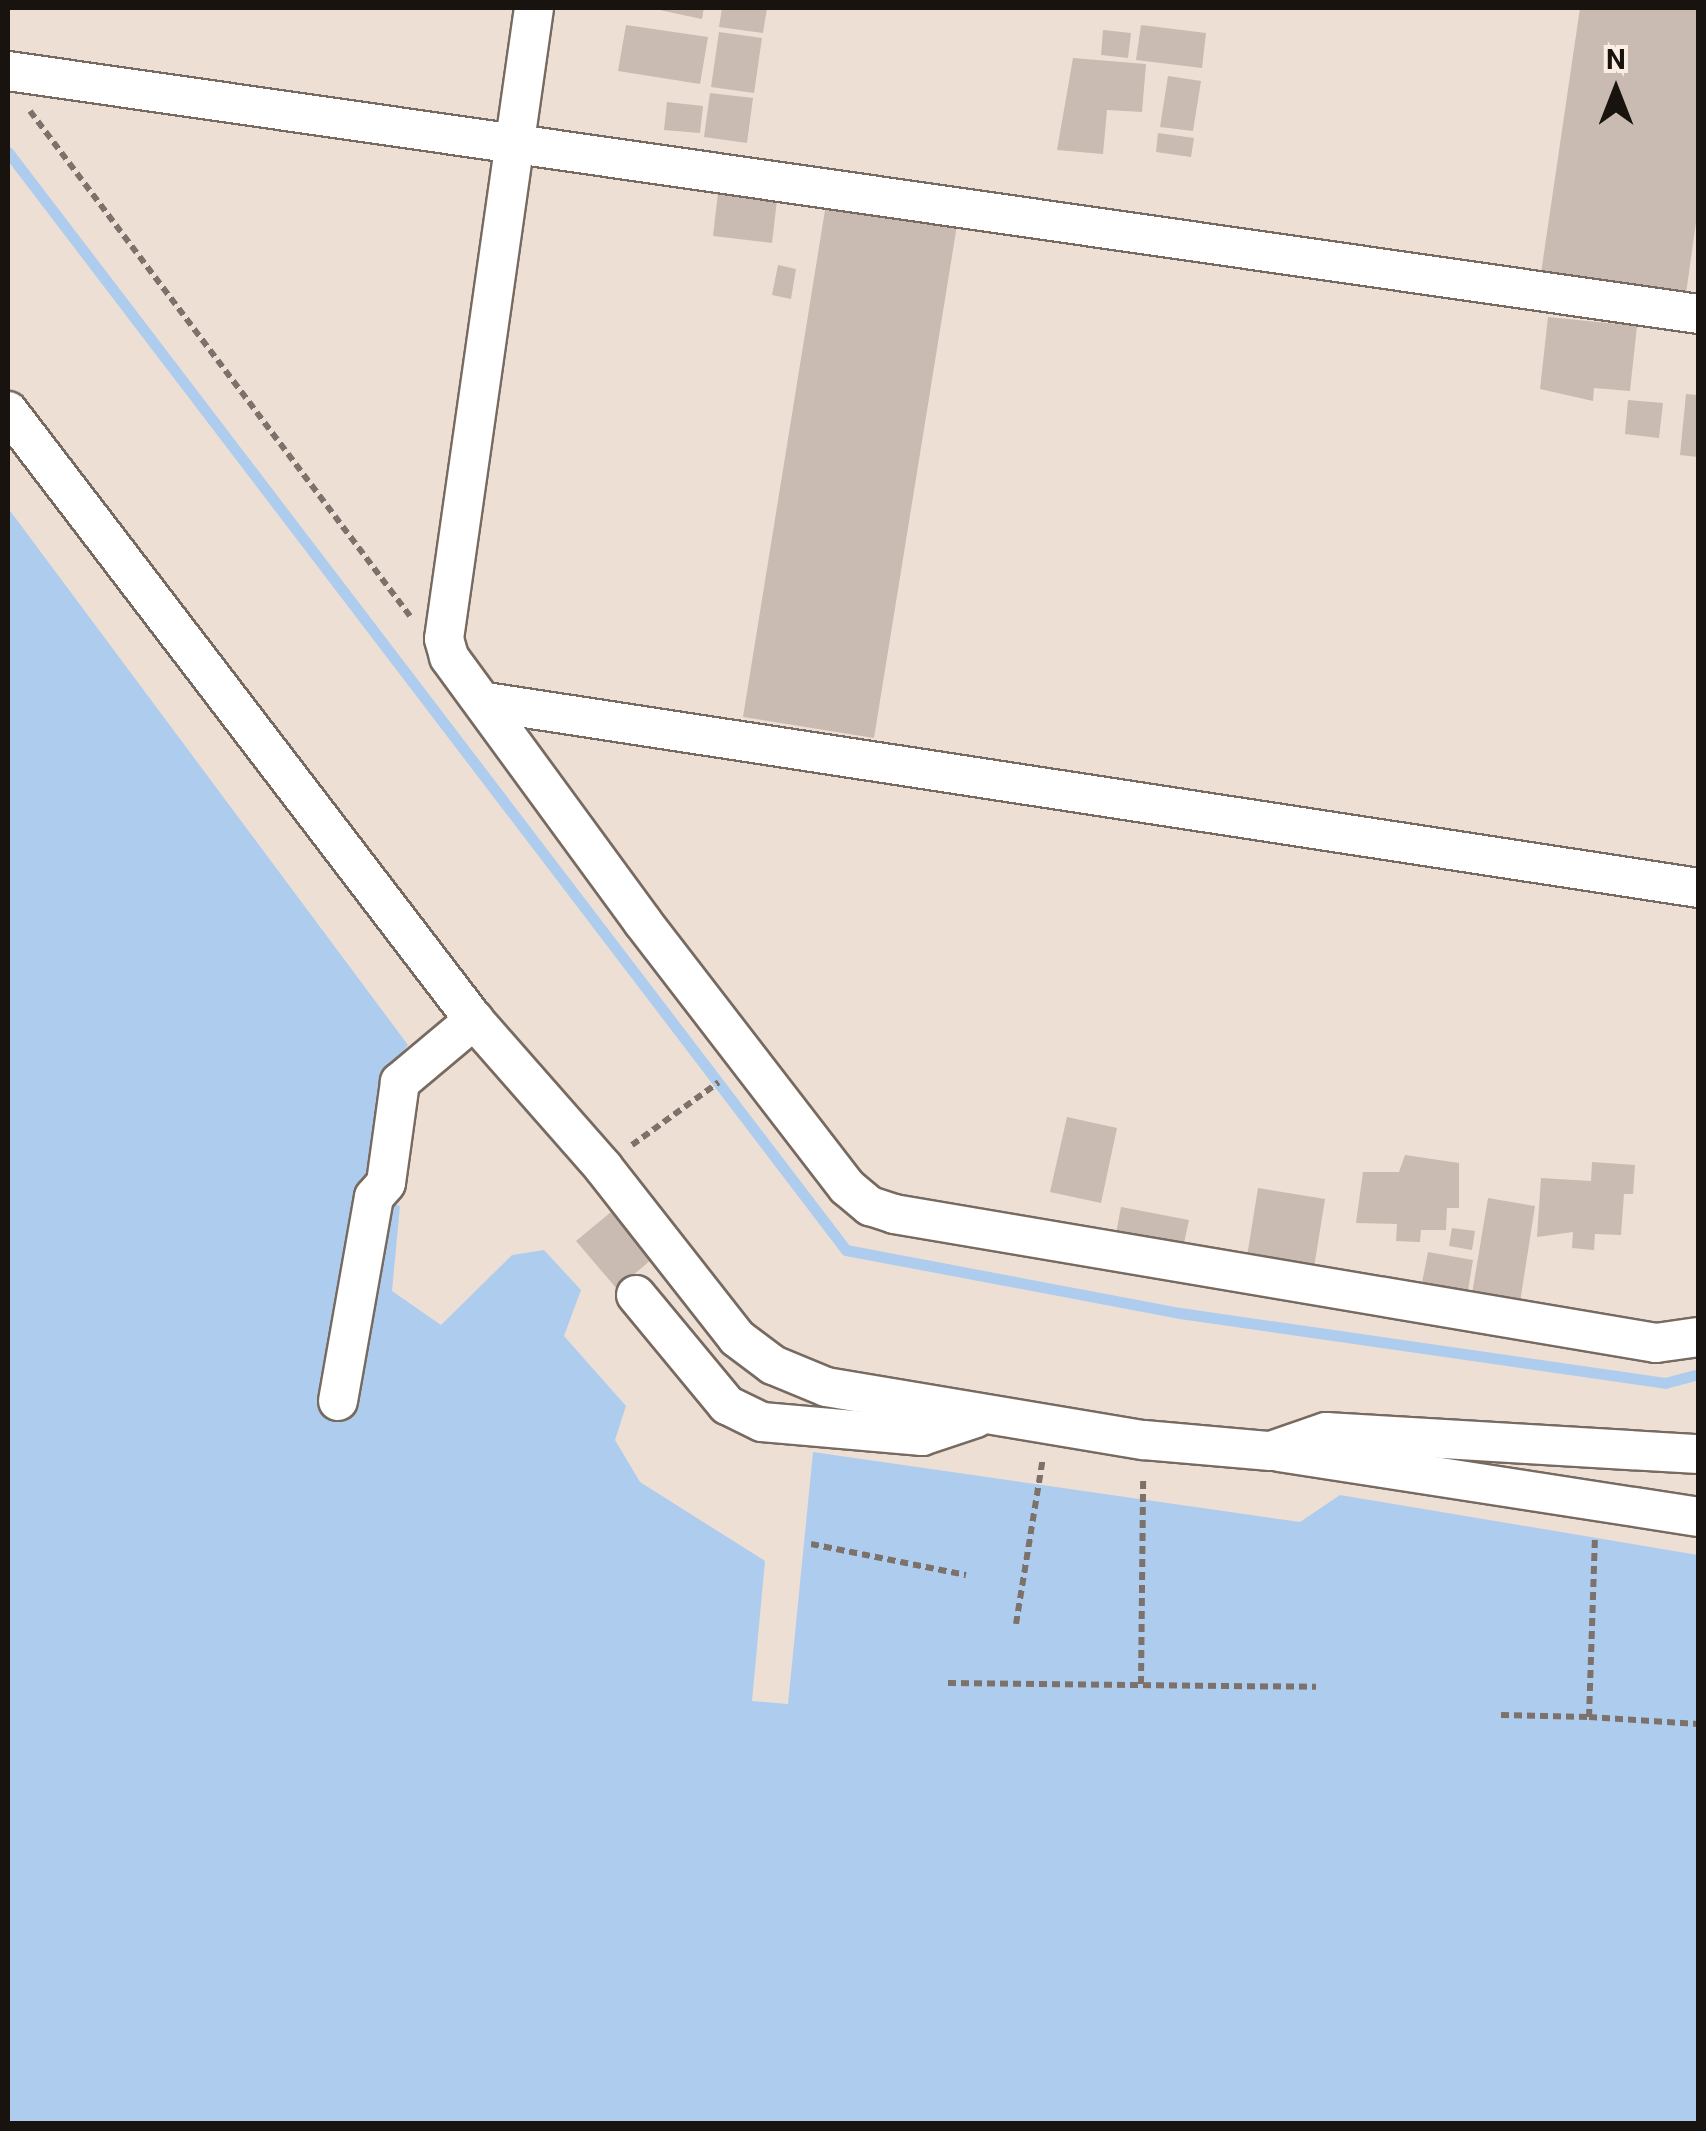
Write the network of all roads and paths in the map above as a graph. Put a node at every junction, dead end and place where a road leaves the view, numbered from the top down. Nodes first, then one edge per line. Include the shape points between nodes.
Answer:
1 (534, 8) edge
2 (14, 83) edge
3 (514, 140) junction
4 (1698, 314) edge
5 (8, 411) edge
6 (444, 639) junction
7 (486, 702) junction
8 (1698, 888) edge
9 (474, 1020) junction
10 (694, 1100) dead end
11 (603, 1166) junction
12 (636, 1295) dead end
13 (1698, 1338) edge
14 (338, 1401) dead end
15 (983, 1416) junction
16 (1272, 1451) junction
17 (1698, 1454) edge
18 (1039, 1483) dead end
19 (1142, 1498) dead end
20 (1698, 1517) edge
21 (1595, 1538) dead end
22 (810, 1544) dead end
23 (966, 1575) dead end
24 (1016, 1624) dead end
25 (948, 1683) dead end
26 (1142, 1684) junction
27 (1316, 1688) dead end
28 (1501, 1715) dead end
29 (1589, 1717) junction
30 (1698, 1724) edge

1 - 3 street
2 - 3 street
2 - 6 path via 413,620
3 - 4 street
3 - 6 street
5 - 9 street
6 - 7 street via 449,657
7 - 8 street
7 - 13 street via 642,921 847,1186 870,1206 1656,1343
9 - 11 street
9 - 14 street via 400,1082 386,1183 374,1198
10 - 11 path
11 - 15 street via 736,1338 773,1365 826,1388
12 - 15 street via 727,1405 762,1422 922,1436
15 - 16 street
16 - 17 street via 1326,1432
16 - 20 street
18 - 24 path
19 - 26 path
21 - 29 path
22 - 23 path
25 - 26 path
26 - 27 path
28 - 29 path
29 - 30 path

